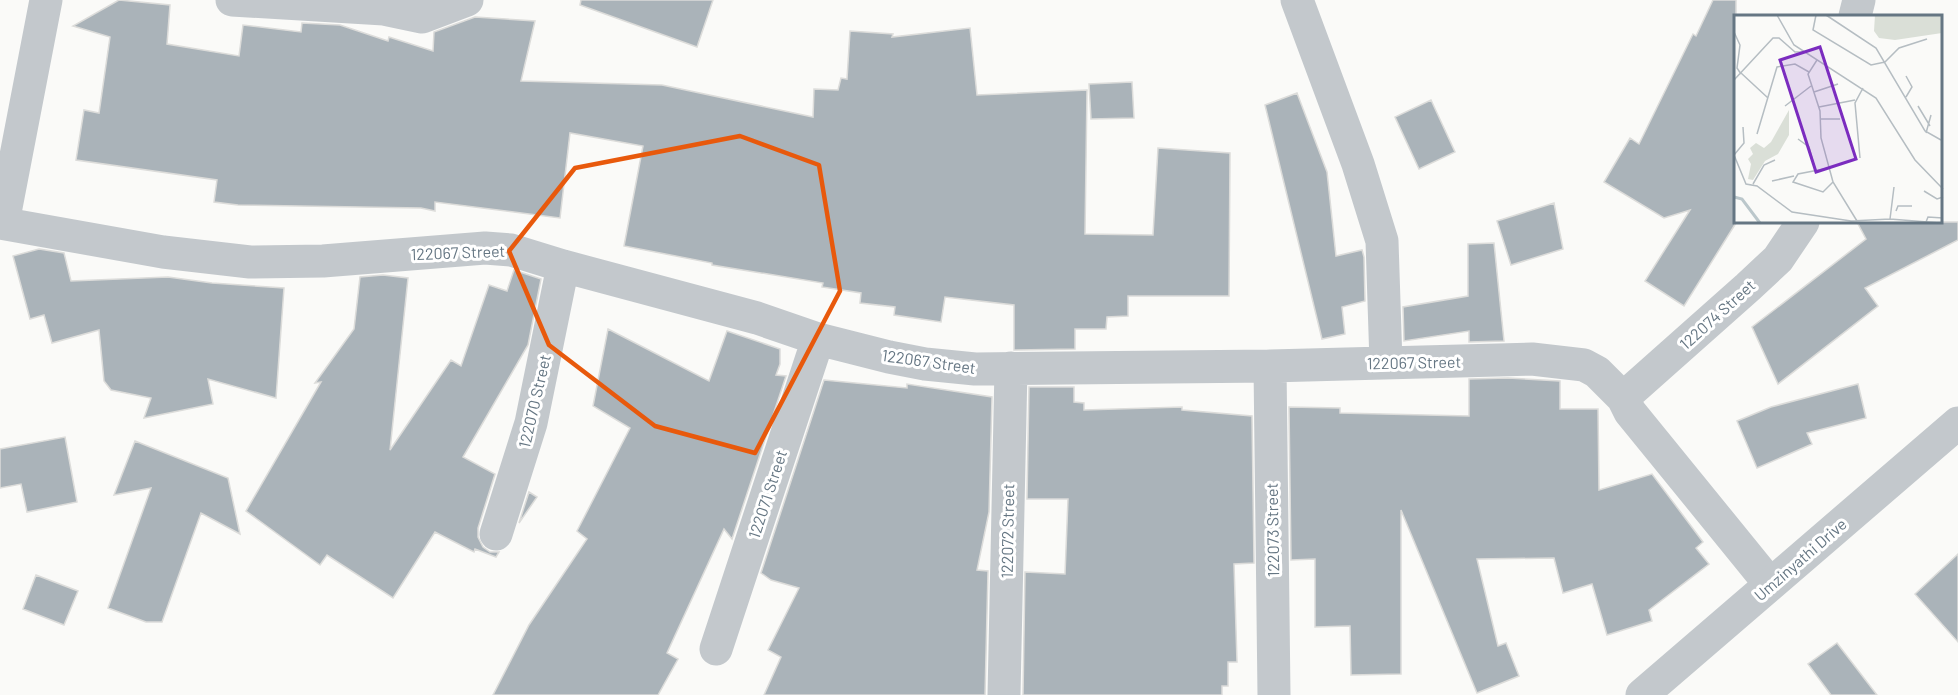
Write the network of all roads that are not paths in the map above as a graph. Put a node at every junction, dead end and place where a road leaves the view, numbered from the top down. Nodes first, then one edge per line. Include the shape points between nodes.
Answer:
1 (46, 0) edge
2 (232, 0) edge
3 (467, 0) edge
4 (1297, 0) edge
5 (1859, 0) edge
6 (1855, 15) edge
7 (1, 223) edge
8 (1802, 224) edge
9 (563, 266) junction
10 (818, 339) junction
11 (1386, 363) junction
12 (1270, 366) junction
13 (1011, 368) junction
14 (1623, 398) junction
15 (1958, 423) edge
16 (496, 534) dead end
17 (1770, 584) junction
18 (716, 649) dead end
19 (1004, 695) edge
20 (1274, 695) edge
21 (1642, 695) edge

1 - 7 street, 122067 Street
2 - 3 street via 384,9 422,17
4 - 11 street via 1382,241
5 - 6 street
7 - 9 street, 122067 Street via 163,252 250,262 323,261 485,249 511,250
8 - 14 street, 122074 Street via 1778,259
9 - 10 street, 122067 Street via 757,318
9 - 16 street, 122070 Street via 531,423
10 - 13 street, 122067 Street via 924,364
10 - 18 street, 122071 Street
11 - 12 street, 122067 Street
11 - 14 street, 122067 Street via 1532,359 1584,365 1597,372
12 - 13 street, 122067 Street
12 - 20 street, 122073 Street
13 - 19 street, 122072 Street
14 - 17 street, 122067 Street via 1630,412
15 - 17 street, Umzinyathi Drive
17 - 21 street, Umzinyathi Drive

